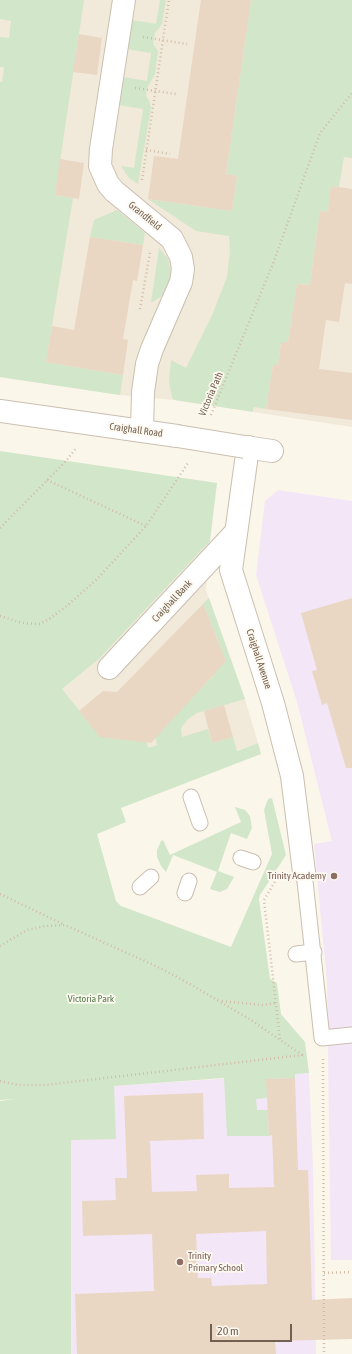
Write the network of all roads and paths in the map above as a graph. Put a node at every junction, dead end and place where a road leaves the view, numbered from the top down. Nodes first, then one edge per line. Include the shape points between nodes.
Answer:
1 (124, 0) edge
2 (169, 0) edge
3 (119, 33) junction
4 (163, 40) junction
5 (187, 44) dead end
6 (111, 85) junction
7 (155, 91) junction
8 (352, 93) edge
9 (176, 94) dead end
10 (146, 150) junction
11 (170, 154) dead end
12 (137, 210) junction
13 (155, 224) junction
14 (139, 313) dead end
15 (0, 411) edge
16 (209, 419) dead end
17 (95, 424) junction
18 (142, 431) junction
19 (247, 447) junction
20 (272, 450) dead end
21 (191, 457) dead end
22 (47, 480) junction
23 (146, 526) junction
24 (0, 528) edge
25 (235, 533) junction
26 (0, 616) edge
27 (109, 668) dead end
28 (191, 798) dead end
29 (200, 823) dead end
30 (303, 863) junction
31 (151, 877) dead end
32 (140, 887) dead end
33 (0, 894) edge
34 (65, 925) junction
35 (0, 946) edge
36 (314, 952) junction
37 (296, 954) dead end
38 (221, 1001) junction
39 (276, 1003) junction
40 (352, 1035) edge
41 (280, 1039) junction
42 (323, 1052) dead end
43 (302, 1054) junction
44 (307, 1054) dead end
45 (0, 1081) edge
46 (352, 1272) edge
47 (324, 1273) junction
48 (324, 1354) edge

1 - 3 street, Grandfield
2 - 4 path
3 - 4 path
3 - 6 street, Grandfield
4 - 5 path
4 - 7 path
6 - 7 path
6 - 12 street, Grandfield via 100,166 111,188
7 - 9 path
7 - 10 path
8 - 16 path, Victoria Path via 320,133 274,261
10 - 11 path
10 - 12 path
12 - 13 street, Grandfield
13 - 14 path
13 - 18 street, Grandfield via 175,243 183,269 182,282 152,349 148,364 143,392
15 - 17 street, Craighall Road
17 - 18 street, Craighall Road
17 - 22 path via 66,461
18 - 19 street, Craighall Road, bridge
19 - 20 street, Craighall Road
19 - 25 street, Craighall Avenue
21 - 23 path
22 - 23 path
22 - 24 path
23 - 26 path via 96,580 50,619 40,624 31,624
25 - 27 street, Craighall Bank
25 - 30 street, Craighall Avenue via 233,578 273,703 292,776
28 - 29 lane
30 - 36 lane
30 - 39 path via 294,857 287,863 264,900
31 - 32 lane
33 - 34 path
34 - 35 path via 27,930
34 - 38 path via 158,967
36 - 37 lane
36 - 40 lane via 322,1038
38 - 39 path via 262,1005
38 - 41 path
39 - 41 path
41 - 43 path
42 - 47 path
43 - 44 path
43 - 45 path via 45,1085 18,1085
46 - 47 path
47 - 48 path

